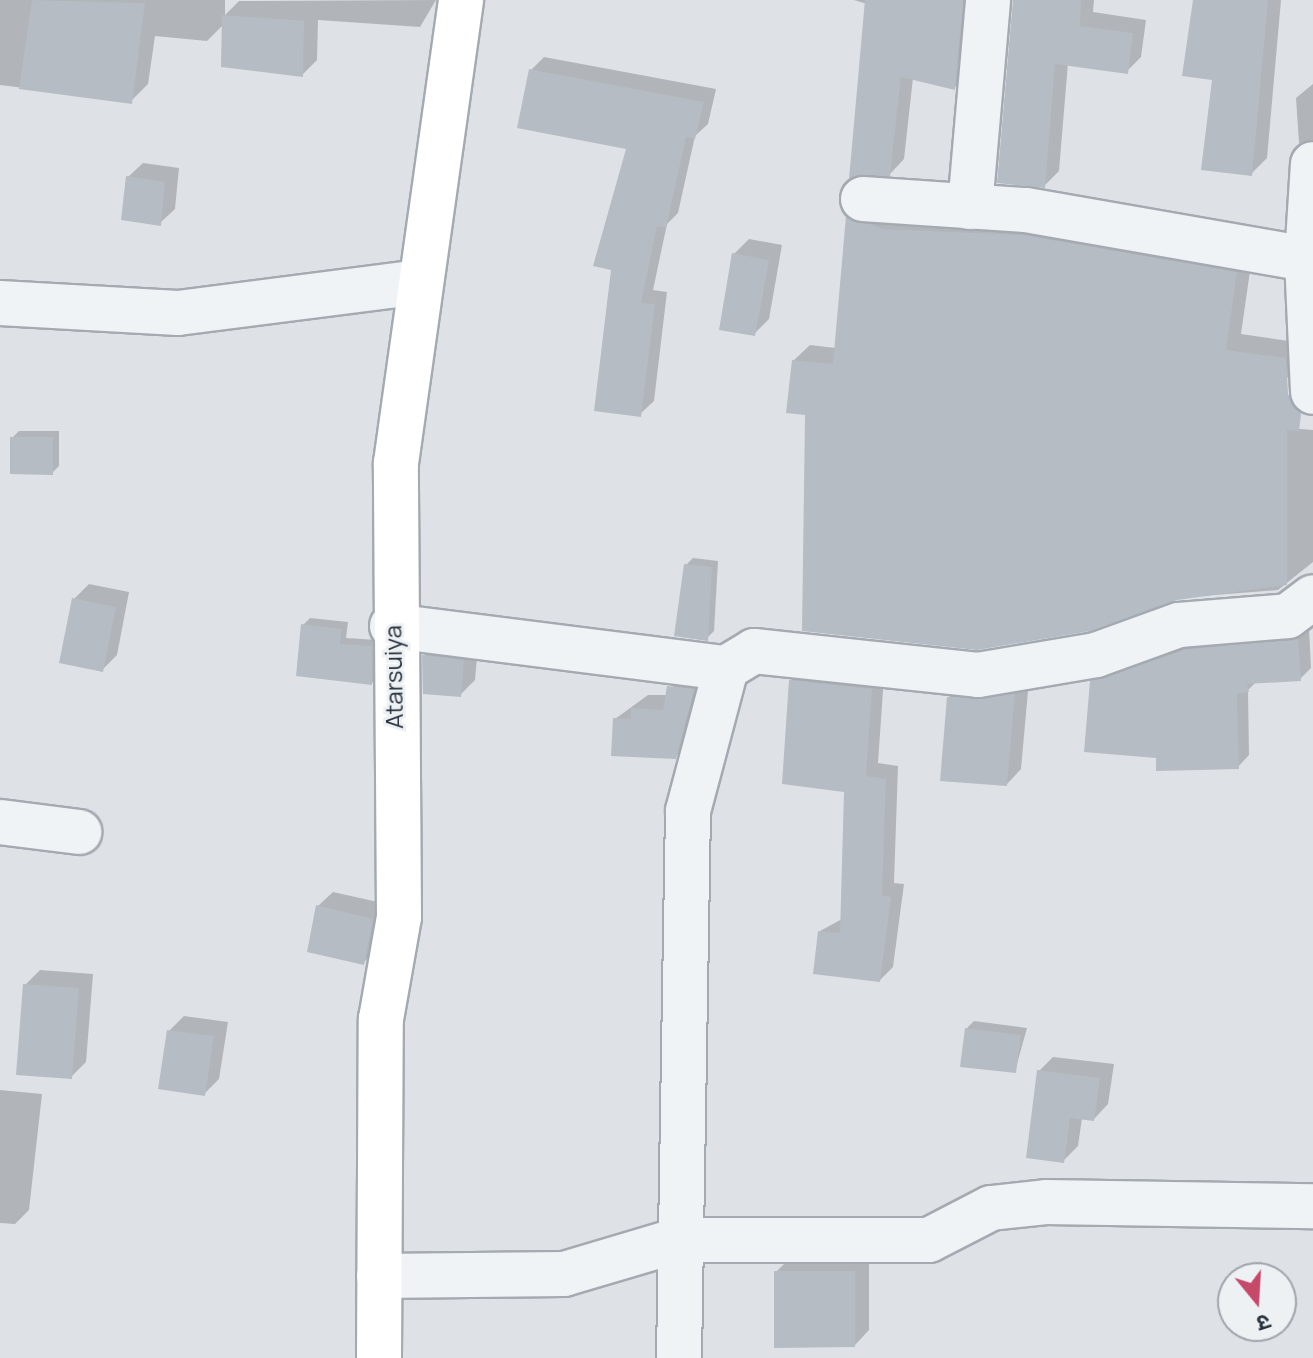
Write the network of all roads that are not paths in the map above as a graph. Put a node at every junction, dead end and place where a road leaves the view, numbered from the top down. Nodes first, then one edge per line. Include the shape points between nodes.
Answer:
1 (461, 0) edge
2 (988, 0) edge
3 (1313, 164) edge
4 (863, 199) dead end
5 (970, 207) junction
6 (1307, 259) junction
7 (421, 282) junction
8 (0, 303) edge
9 (1313, 392) edge
10 (1313, 597) edge
11 (392, 626) junction
12 (726, 668) junction
13 (0, 822) edge
14 (79, 832) dead end
15 (1313, 1206) edge
16 (679, 1240) junction
17 (379, 1276) junction
18 (379, 1358) edge
19 (679, 1358) edge

1 - 7 street, Atarsuiya
2 - 5 street
3 - 6 street
4 - 5 street
5 - 6 street
6 - 9 street
7 - 8 street via 178,313
7 - 11 street, Atarsuiya via 396,463
10 - 12 street via 1288,616 1179,625 1096,655 1017,672 978,675 754,651
11 - 12 street
11 - 17 street, Atarsuiya via 399,917 381,1019
12 - 16 street via 688,811
13 - 14 street
15 - 16 street via 1046,1202 991,1208 929,1240
16 - 17 street via 564,1274
16 - 19 street
17 - 18 street, Atarsuiya

